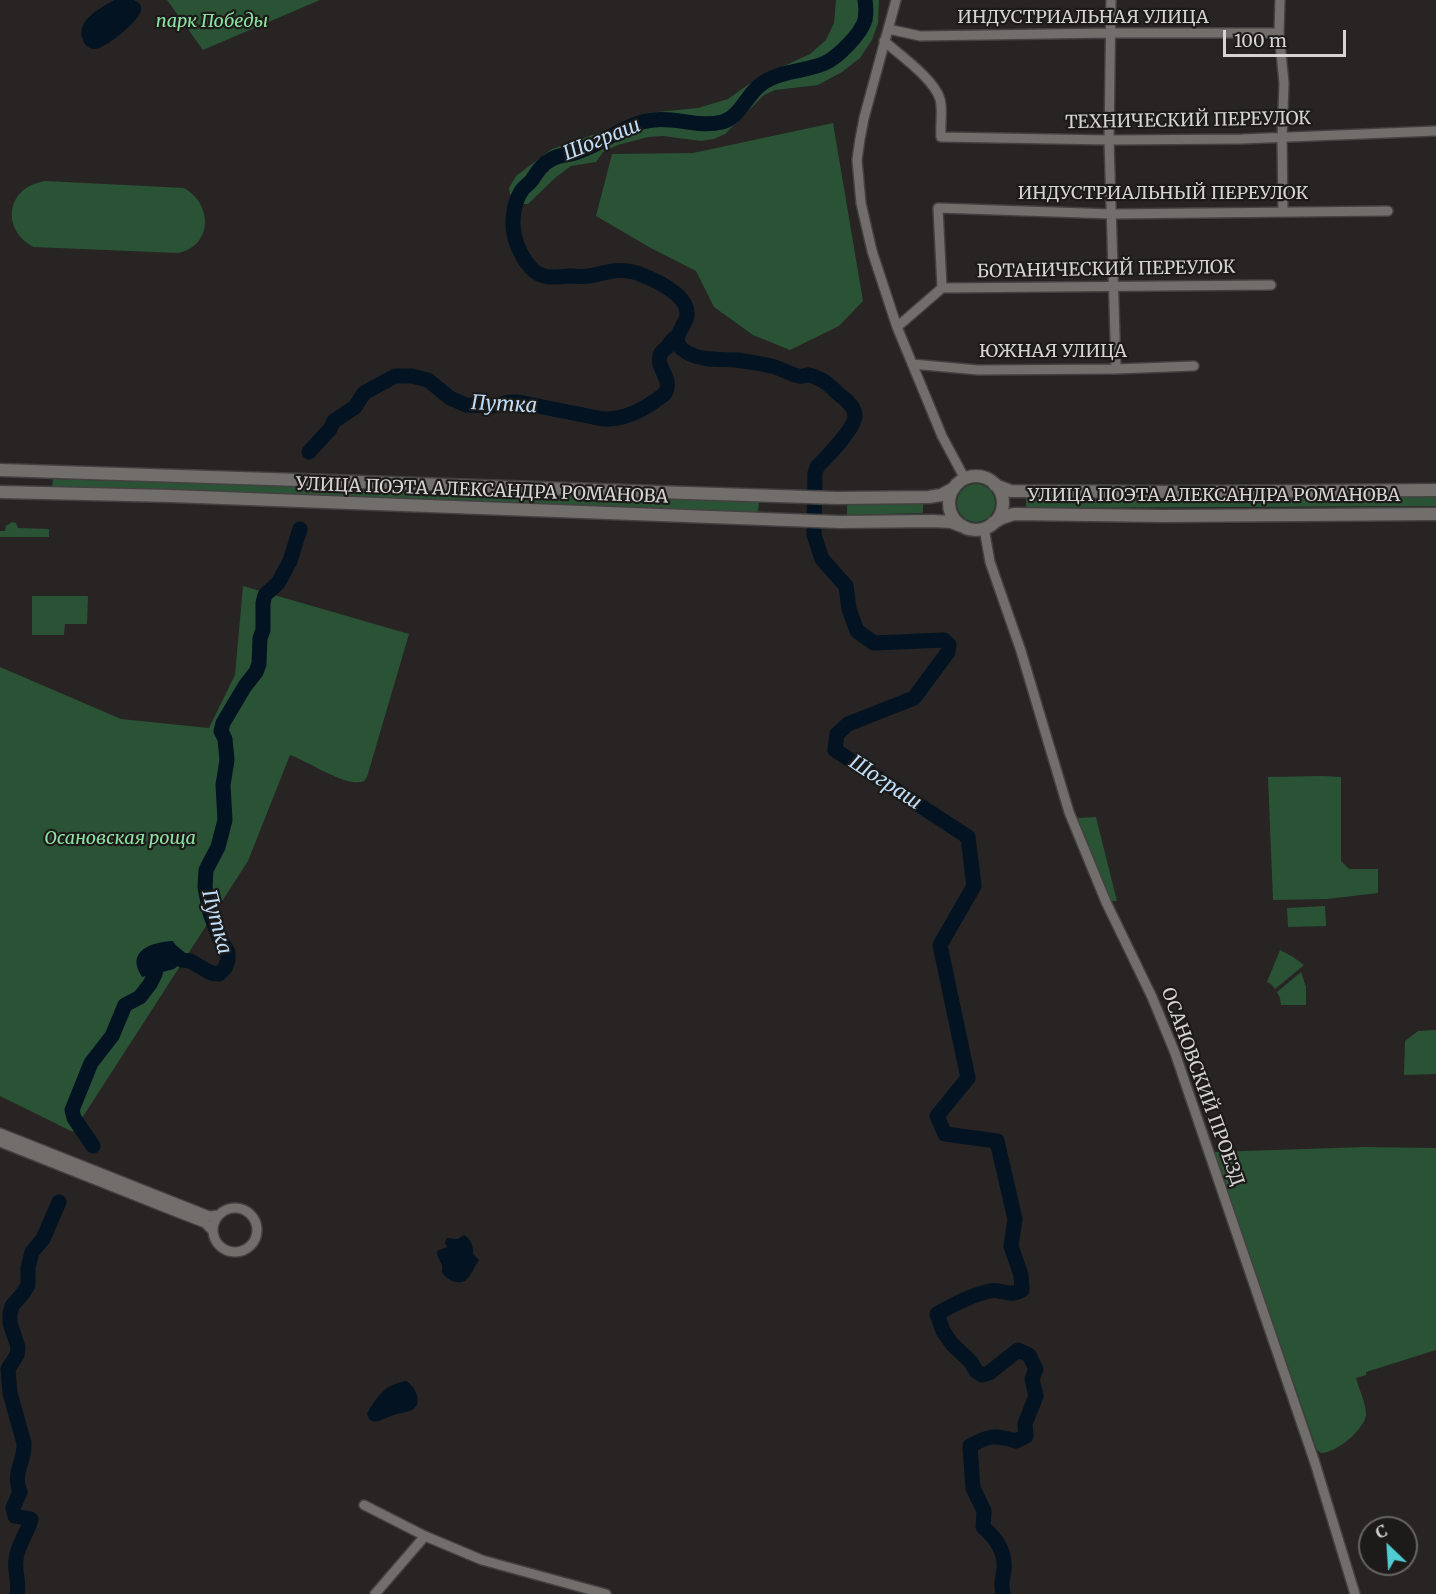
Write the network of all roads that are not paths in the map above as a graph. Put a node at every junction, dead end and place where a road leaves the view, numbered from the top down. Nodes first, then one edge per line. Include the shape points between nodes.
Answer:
1 (896, 0) edge
2 (1111, 0) edge
3 (1280, 0) edge
4 (888, 29) junction
5 (1111, 33) junction
6 (1279, 33) junction
7 (884, 41) junction
8 (1435, 131) edge
9 (1282, 138) junction
10 (1110, 140) junction
11 (1283, 211) junction
12 (1388, 211) dead end
13 (1112, 214) junction
14 (1271, 285) dead end
15 (1114, 286) junction
16 (942, 288) junction
17 (897, 327) junction
18 (912, 364) junction
19 (1194, 366) dead end
20 (1116, 369) junction
21 (0, 470) edge
22 (965, 479) junction
23 (995, 485) junction
24 (954, 488) junction
25 (1436, 490) edge
26 (0, 492) edge
27 (1436, 514) edge
28 (961, 526) junction
29 (989, 526) junction
30 (0, 1133) edge
31 (0, 1142) edge
32 (219, 1215) junction
33 (213, 1231) junction
34 (364, 1505) dead end
35 (425, 1536) junction
36 (375, 1594) edge
37 (606, 1594) edge
38 (1356, 1594) edge

1 - 4 street
2 - 5 street
3 - 6 street
4 - 5 street, ИНДУСТРИАЛЬНАЯ УЛИЦА via 920,36
4 - 7 street
5 - 6 street, ИНДУСТРИАЛЬНАЯ УЛИЦА
5 - 10 street
6 - 9 street via 1284,83
7 - 10 street, ТЕХНИЧЕСКИЙ ПЕРЕУЛОК via 935,89 940,100 941,137
7 - 17 street via 857,160 861,203 872,251
8 - 9 street, ТЕХНИЧЕСКИЙ ПЕРЕУЛОК
9 - 10 street, ТЕХНИЧЕСКИЙ ПЕРЕУЛОК
9 - 11 street
10 - 13 street
11 - 12 street, ИНДУСТРИАЛЬНЫЙ ПЕРЕУЛОК
11 - 13 street, ИНДУСТРИАЛЬНЫЙ ПЕРЕУЛОК
13 - 15 street
13 - 16 street, ИНДУСТРИАЛЬНЫЙ ПЕРЕУЛОК via 938,208
14 - 15 street, БОТАНИЧЕСКИЙ ПЕРЕУЛОК
15 - 16 street, БОТАНИЧЕСКИЙ ПЕРЕУЛОК
15 - 20 street
16 - 17 street
17 - 18 street
18 - 20 street, ЮЖНАЯ УЛИЦА via 978,370
18 - 22 street
19 - 20 street, ЮЖНАЯ УЛИЦА
21 - 24 main road, УЛИЦА ПОЭТА АЛЕКСАНДРА РОМАНОВА via 837,498 929,497
22 - 23 main road via 981,477
22 - 24 main road
23 - 25 main road, УЛИЦА ПОЭТА АЛЕКСАНДРА РОМАНОВА via 1020,491
23 - 29 main road via 1002,506
24 - 28 main road via 950,511
26 - 28 main road, УЛИЦА ПОЭТА АЛЕКСАНДРА РОМАНОВА via 840,522 933,521
27 - 29 main road, УЛИЦА ПОЭТА АЛЕКСАНДРА РОМАНОВА via 1014,514
28 - 29 main road via 975,530
29 - 38 street, ОСАНОВСКИЙ ПРОЕЗД via 990,562 1069,812 1175,1053
30 - 32 street via 209,1216
31 - 33 street via 179,1212 205,1223
32 - 33 street
32 - 33 street via 231,1208 244,1210 255,1220 256,1235 248,1247 232,1252 219,1246
34 - 35 street
35 - 36 street
35 - 37 street via 482,1560

